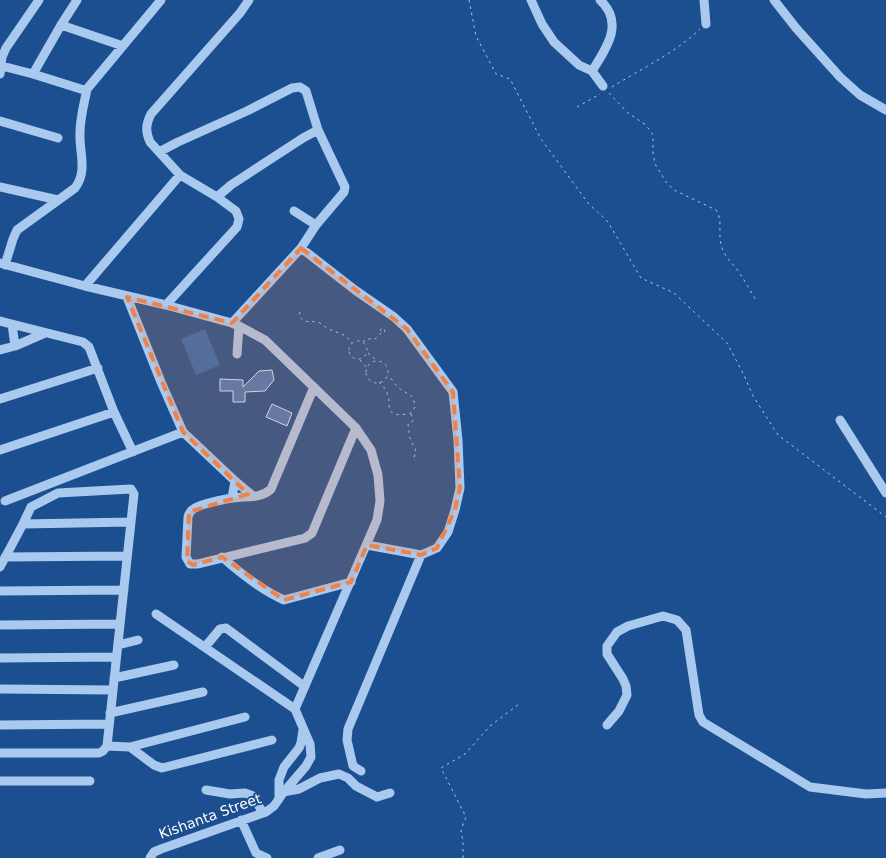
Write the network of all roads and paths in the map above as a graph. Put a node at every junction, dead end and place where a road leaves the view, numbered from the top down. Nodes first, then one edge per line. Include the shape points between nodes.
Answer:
1 (39, 0) edge
2 (77, 0) edge
3 (161, 0) edge
4 (249, 0) edge
5 (470, 0) edge
6 (531, 0) edge
7 (600, 0) edge
8 (704, 0) edge
9 (774, 0) edge
10 (706, 24) joint
11 (61, 25) junction
12 (122, 46) junction
13 (1, 70) edge
14 (592, 71) junction
15 (33, 74) junction
16 (605, 88) junction
17 (87, 89) junction
18 (577, 108) dead end
19 (886, 110) edge
20 (0, 121) edge
21 (318, 130) junction
22 (58, 138) dead end
23 (159, 152) junction
24 (180, 175) junction
25 (0, 187) edge
26 (217, 197) junction
27 (58, 200) junction
28 (294, 211) dead end
29 (316, 225) junction
30 (301, 248) junction
31 (3, 264) edge
32 (85, 286) junction
33 (127, 297) junction
34 (757, 302) dead end
35 (166, 305) junction
36 (300, 312) dead end
37 (0, 321) edge
38 (12, 324) junction
39 (236, 324) junction
40 (45, 333) junction
41 (381, 333) dead end
42 (363, 342) junction
43 (352, 343) junction
44 (15, 346) junction
45 (0, 350) edge
46 (367, 352) junction
47 (237, 354) dead end
48 (360, 359) junction
49 (376, 361) junction
50 (98, 368) junction
51 (367, 368) junction
52 (388, 375) junction
53 (379, 382) junction
54 (314, 387) junction
55 (0, 398) edge
56 (114, 412) junction
57 (411, 413) junction
58 (840, 420) dead end
59 (356, 428) junction
60 (183, 432) junction
61 (0, 450) edge
62 (132, 452) junction
63 (416, 461) dead end
64 (235, 481) junction
65 (886, 493) edge
66 (253, 496) junction
67 (232, 498) junction
68 (5, 501) dead end
69 (886, 517) edge
70 (131, 522) junction
71 (23, 524) junction
72 (367, 545) junction
73 (421, 555) junction
74 (128, 556) junction
75 (4, 557) junction
76 (222, 557) junction
77 (0, 567) edge
78 (351, 582) junction
79 (124, 590) junction
80 (0, 591) edge
81 (156, 614) dead end
82 (120, 624) junction
83 (0, 625) edge
84 (138, 640) dead end
85 (118, 644) junction
86 (205, 647) junction
87 (116, 657) junction
88 (0, 658) edge
89 (174, 665) dead end
90 (114, 678) junction
91 (304, 686) junction
92 (0, 689) edge
93 (113, 690) junction
94 (203, 692) dead end
95 (519, 704) dead end
96 (295, 709) junction
97 (110, 713) junction
98 (245, 717) dead end
99 (109, 724) junction
100 (0, 725) edge
101 (607, 725) dead end
102 (303, 730) junction
103 (272, 740) dead end
104 (107, 746) junction
105 (130, 747) junction
106 (0, 753) edge
107 (286, 764) junction
108 (361, 771) dead end
109 (299, 774) junction
110 (0, 781) edge
111 (90, 781) dead end
112 (206, 790) dead end
113 (390, 793) dead end
114 (886, 793) edge
115 (280, 794) junction
116 (263, 813) junction
117 (241, 820) junction
118 (340, 850) dead end
119 (150, 858) edge
120 (267, 858) edge
121 (318, 858) edge
122 (463, 858) edge

1 - 13 street via 6,48
2 - 11 street
3 - 12 street
4 - 23 street via 151,114 147,122 147,137
5 - 69 path via 476,36 496,74 510,79 541,139 588,203 608,222 641,278 674,293 727,343 753,396 778,435
6 - 14 street via 554,42 579,65
7 - 14 street via 606,5 613,23 610,39
8 - 10 street
9 - 19 street via 840,77 860,95
10 - 16 path via 672,51
11 - 12 street
11 - 15 street
12 - 17 street
13 - 15 street
14 - 16 street
15 - 17 street
16 - 18 path
16 - 34 path via 653,135 655,164 666,182 674,190 720,215 720,244
17 - 27 street via 80,134 82,176 76,188
20 - 22 street
21 - 23 street via 306,92 300,86
21 - 26 street
21 - 29 street via 345,187
23 - 24 street
24 - 26 street
24 - 32 street
25 - 27 street
26 - 35 street via 236,211 237,226
27 - 31 street via 17,230
28 - 29 street
29 - 30 street
30 - 39 street
30 - 73 street via 407,329 453,392 460,488 448,532 437,548
31 - 32 street
32 - 33 street
33 - 35 street
33 - 60 street
35 - 39 street
36 - 43 path via 302,321 316,321 344,334
37 - 38 street
38 - 40 street
38 - 44 street
39 - 47 street
39 - 54 street via 265,340
40 - 44 street
40 - 50 street via 83,342 89,347
41 - 42 path via 375,339
42 - 43 path
42 - 46 path
43 - 48 path via 350,354
44 - 45 street
46 - 48 path
46 - 49 path
48 - 51 path
49 - 51 path
49 - 52 path via 386,364
50 - 55 street
50 - 56 street
51 - 53 path via 369,378
52 - 53 path
52 - 57 path via 413,399 415,407
53 - 57 path via 386,391 392,412 400,416
54 - 59 street
54 - 66 street via 271,490
56 - 61 street
56 - 62 street
57 - 63 path via 413,421 408,424
58 - 65 street
59 - 72 street via 370,450 378,474 380,501 377,520
59 - 76 street via 312,533 304,538
60 - 62 street
60 - 64 street
62 - 68 street
64 - 66 street
64 - 67 street
66 - 67 street
67 - 76 street via 195,507 188,517 186,557 190,564
70 - 71 street
70 - 71 street via 134,494 131,489 58,493 31,507
70 - 74 street
71 - 75 street
72 - 73 street
72 - 78 street
73 - 108 street via 348,729 346,740 353,766
74 - 75 street
74 - 79 street
75 - 77 street
76 - 78 street via 286,604
78 - 91 street
79 - 80 street
79 - 82 street
81 - 86 street
82 - 83 street
82 - 85 street
84 - 85 street
85 - 87 street
86 - 91 street via 220,629 226,628
86 - 96 street
87 - 88 street
87 - 90 street
89 - 90 street
90 - 93 street
91 - 96 street
92 - 93 street
93 - 97 street
94 - 97 street
95 - 122 path via 490,726 465,754 441,768 466,817 461,830
96 - 102 street
97 - 99 street
98 - 105 street
99 - 100 street
99 - 104 street
101 - 114 street via 627,695 623,679 607,654 607,646 617,632 628,626 663,616 678,620 686,630 699,715 703,722 810,787 866,794
102 - 107 street via 299,748
102 - 109 street, Kishanta Street via 310,744 311,757
103 - 105 street via 162,768
104 - 105 street
104 - 106 street via 99,753
107 - 109 street
107 - 115 street, Kishanta Street via 279,780
109 - 115 street, Kishanta Street
110 - 111 street
112 - 116 street via 253,796
113 - 115 street via 378,797 339,774
115 - 116 street, Kishanta Street via 274,806
116 - 117 street, Kishanta Street
117 - 119 street, Kishanta Street via 160,849
117 - 120 street via 256,853
118 - 121 street

